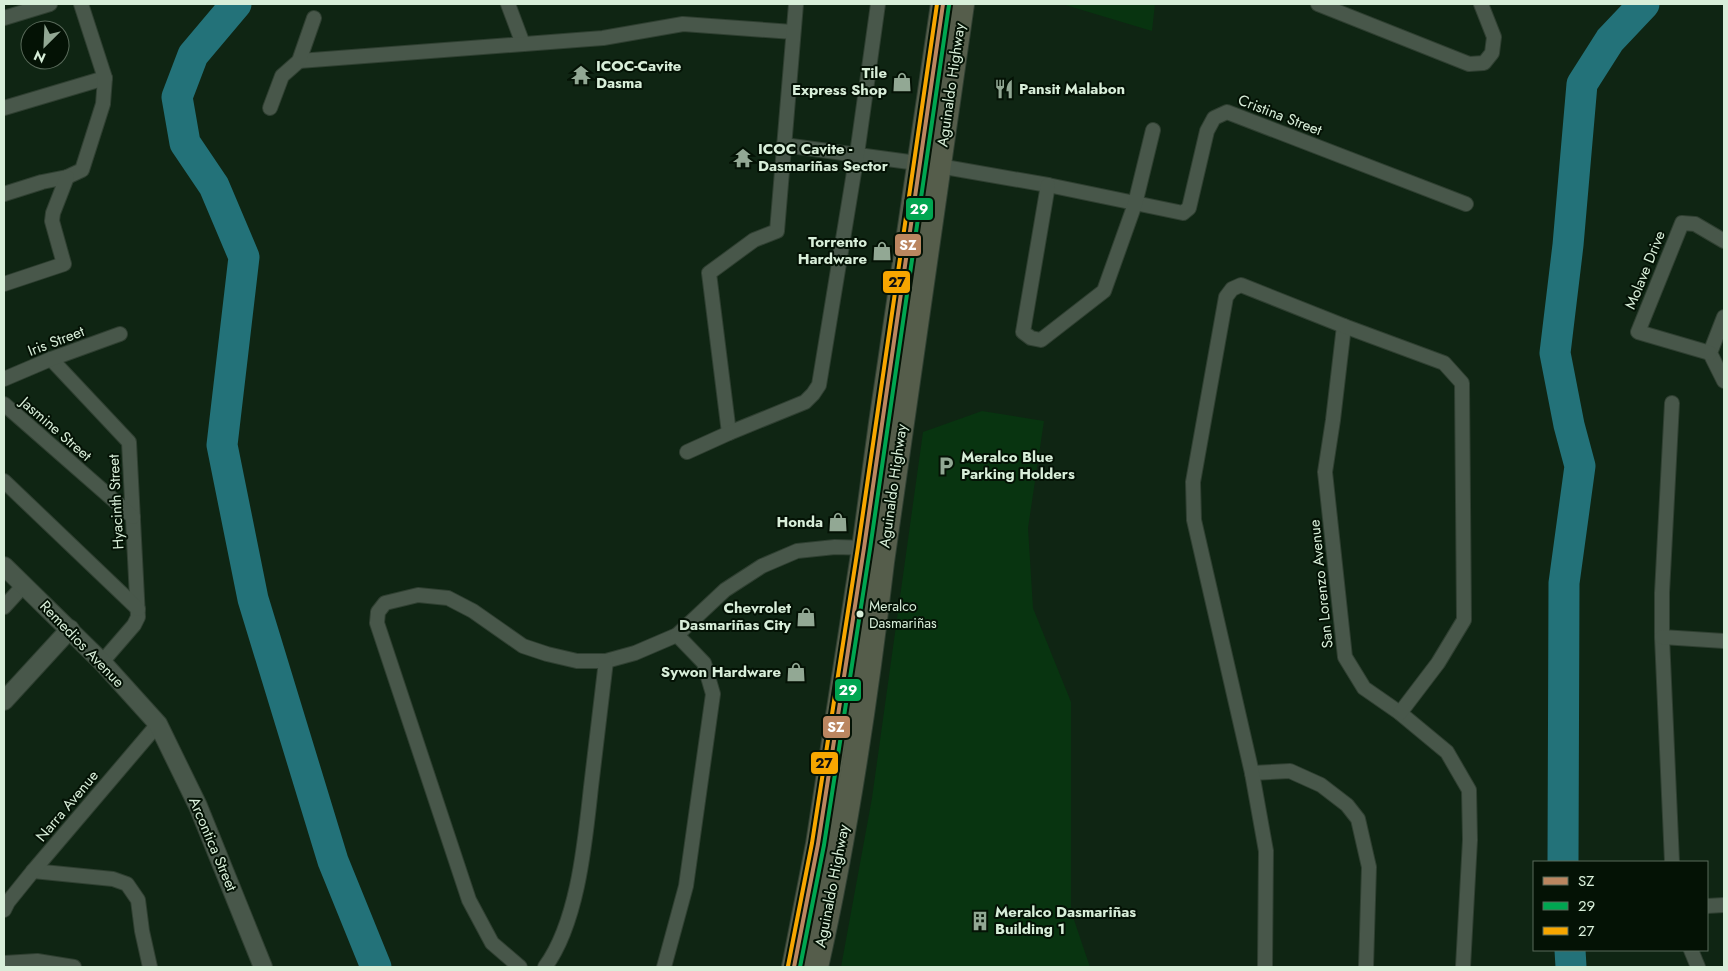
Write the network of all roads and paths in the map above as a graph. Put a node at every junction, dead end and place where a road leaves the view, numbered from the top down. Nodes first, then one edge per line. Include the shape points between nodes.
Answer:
1 (50, 4) edge
2 (81, 4) edge
3 (508, 4) edge
4 (796, 4) edge
5 (878, 4) edge
6 (943, 4) edge
7 (962, 4) edge
8 (1318, 4) edge
9 (1481, 4) edge
10 (4, 18) edge
11 (314, 18) dead end
12 (793, 32) junction
13 (523, 44) junction
14 (299, 61) junction
15 (104, 78) junction
16 (4, 108) edge
17 (270, 108) dead end
18 (1153, 130) dead end
19 (784, 145) junction
20 (857, 154) junction
21 (929, 164) junction
22 (67, 178) junction
23 (1048, 185) junction
24 (4, 194) edge
25 (1136, 204) junction
26 (1466, 204) dead end
27 (1724, 241) edge
28 (4, 284) edge
29 (1344, 326) junction
30 (1723, 326) edge
31 (120, 334) dead end
32 (1710, 353) junction
33 (51, 359) junction
34 (4, 379) edge
35 (1724, 381) edge
36 (1672, 403) dead end
37 (4, 404) edge
38 (729, 433) junction
39 (687, 452) dead end
40 (4, 481) edge
41 (133, 517) junction
42 (874, 549) junction
43 (4, 566) edge
44 (24, 585) junction
45 (4, 607) edge
46 (138, 609) junction
47 (70, 629) junction
48 (677, 635) junction
49 (1662, 637) junction
50 (1724, 640) edge
51 (606, 661) junction
52 (102, 662) junction
53 (4, 701) edge
54 (1400, 714) junction
55 (158, 724) junction
56 (1252, 774) junction
57 (1672, 861) edge
58 (33, 871) junction
59 (1724, 905) edge
60 (1708, 906) edge
61 (4, 910) edge
62 (1691, 951) edge
63 (4, 963) edge
64 (74, 967) edge
65 (150, 967) edge
66 (264, 967) edge
67 (520, 967) edge
68 (545, 967) edge
69 (664, 967) edge
70 (794, 967) edge
71 (816, 967) edge
72 (1265, 967) edge
73 (1366, 967) edge
74 (1463, 967) edge
75 (1698, 967) edge

1 - 10 street
2 - 15 street
3 - 13 street
4 - 12 street
5 - 20 street
6 - 21 highway, Aguinaldo Highway
7 - 21 highway, Aguinaldo Highway
8 - 9 street via 1469,64 1484,63 1492,53 1494,37
11 - 14 street
12 - 13 street via 683,24 603,38
12 - 19 street
13 - 14 street
14 - 17 street via 282,76
15 - 16 street
15 - 22 street via 103,104 82,170
18 - 25 street
19 - 20 street, Cristina Street
19 - 38 street via 777,231 754,240 709,273
20 - 21 street, Cristina Street
20 - 38 street via 819,385 805,402
21 - 23 street, Cristina Street
21 - 42 highway, Aguinaldo Highway
22 - 24 street
22 - 28 street via 52,221 64,264
23 - 25 street, Cristina Street
23 - 25 street via 1023,332 1031,338 1041,340 1104,291
25 - 26 street, Cristina Street via 1183,213 1187,211 1207,131 1214,118 1227,112
27 - 32 street, Molave Drive via 1695,224 1682,223 1638,332
29 - 54 street, San Lorenzo Avenue via 1325,472 1346,657 1364,688
29 - 54 street via 1444,363 1462,383 1464,620 1438,663
29 - 56 street via 1241,285 1226,297 1193,482 1194,520
30 - 32 street
31 - 33 street, Iris Street
32 - 35 street
33 - 34 street, Iris Street
33 - 41 street, Hyacinth Street via 129,442
36 - 49 street
37 - 41 street, Jasmine Street
38 - 39 street
40 - 46 street
41 - 46 street, Hyacinth Street
42 - 48 street via 835,546 797,551 762,566 725,590
42 - 70 highway, Aguinaldo Highway
42 - 71 highway, Aguinaldo Highway via 841,849
43 - 44 street, Remedios Avenue
44 - 45 street
44 - 47 street, Remedios Avenue
46 - 52 street, Hyacinth Street via 134,625
47 - 52 street, Remedios Avenue
47 - 53 street
48 - 51 street
48 - 69 street via 704,663 713,694 686,886
49 - 50 street
49 - 57 street
51 - 67 street via 578,661 523,646 473,611 448,598 418,595 385,603 378,612 377,623 468,900 492,943
51 - 68 street via 583,858 562,934
52 - 55 street, Remedios Avenue
54 - 74 street, San Lorenzo Avenue via 1447,752 1469,790 1470,840
55 - 58 street, Narra Avenue
55 - 66 street, Arcontica Street via 198,806
56 - 72 street via 1266,851
56 - 73 street via 1290,771 1321,785 1347,805 1358,819 1369,867
58 - 61 street, Narra Avenue
58 - 65 street via 113,879 127,884 138,900
59 - 60 street
62 - 75 street
63 - 64 street via 37,961

